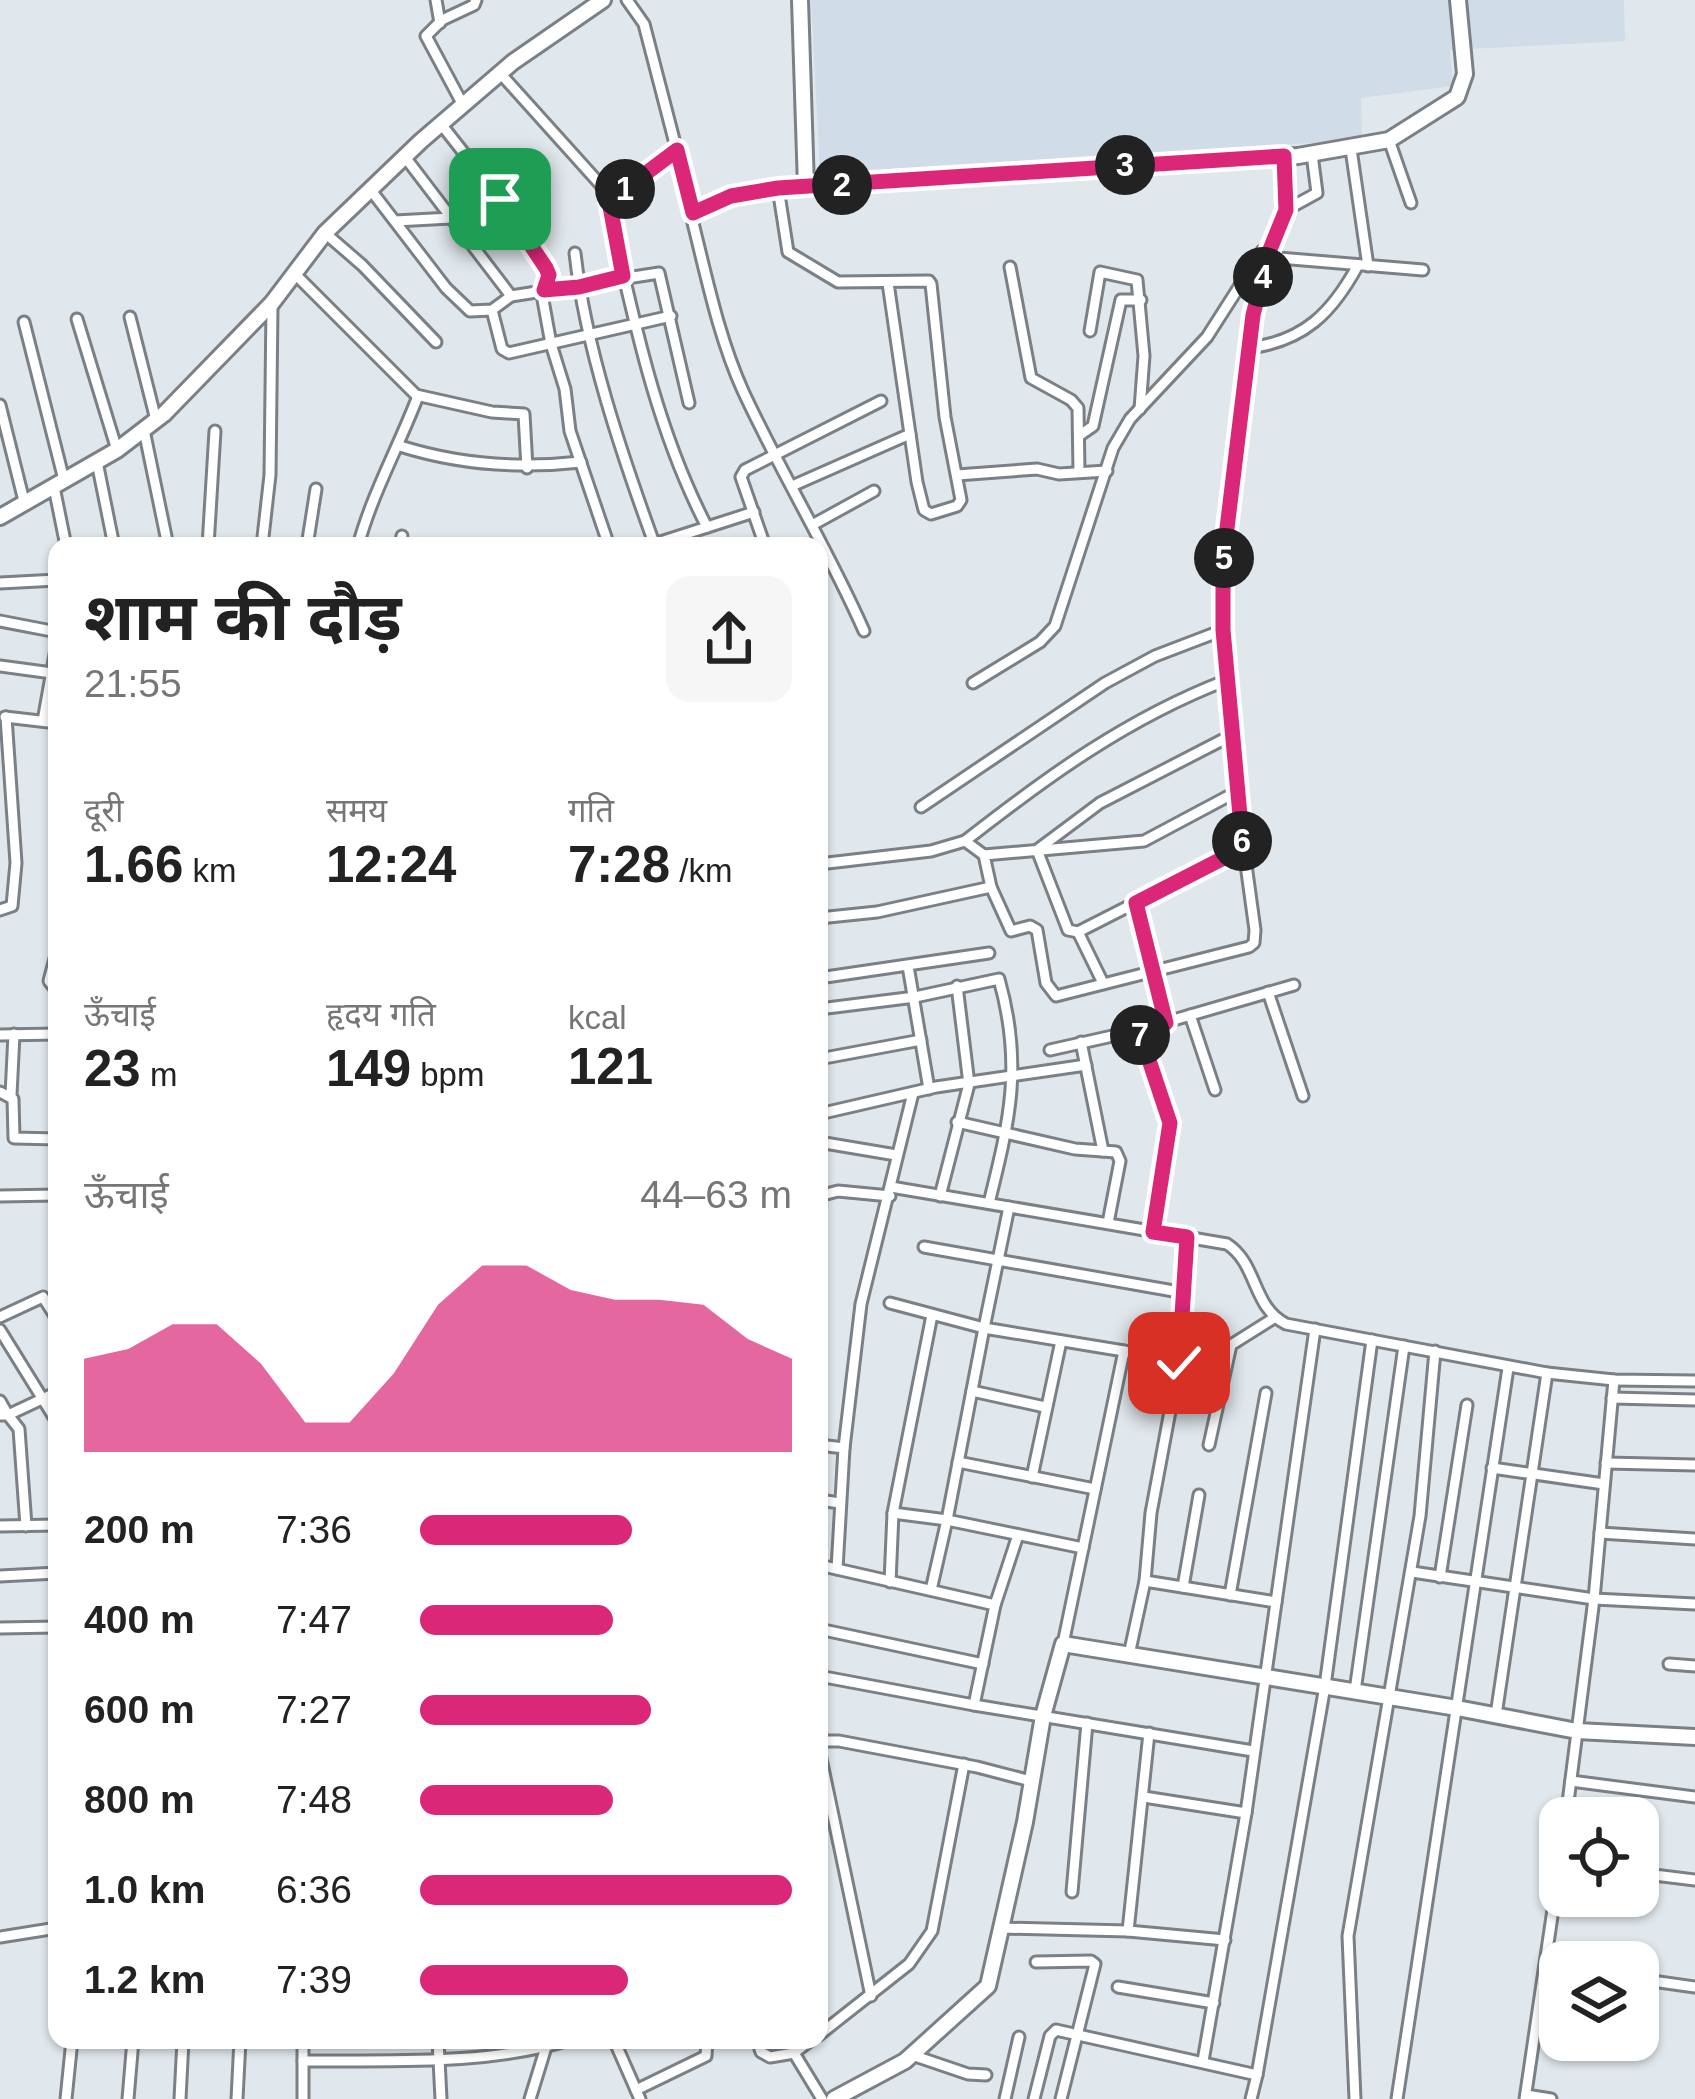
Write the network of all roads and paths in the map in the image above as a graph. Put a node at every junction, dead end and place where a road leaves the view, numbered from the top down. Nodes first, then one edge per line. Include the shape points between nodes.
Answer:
1 (436, 0) edge
2 (476, 0) edge
3 (603, 0) edge
4 (627, 0) edge
5 (800, 0) edge
6 (1458, 0) edge
7 (440, 22) junction
8 (500, 73) junction
9 (463, 105) junction
10 (440, 124) junction
11 (1390, 140) junction
12 (1351, 149) junction
13 (677, 150) junction
14 (1312, 154) junction
15 (1284, 156) junction
16 (405, 157) junction
17 (806, 187) junction
18 (778, 188) junction
19 (370, 190) junction
20 (609, 201) junction
21 (1411, 203) dead end
22 (1286, 210) junction
23 (693, 213) junction
24 (451, 218) junction
25 (394, 221) junction
26 (325, 233) junction
27 (1269, 252) junction
28 (575, 254) dead end
29 (1363, 265) junction
30 (1010, 267) dead end
31 (1423, 270) dead end
32 (295, 274) junction
33 (623, 276) junction
34 (888, 283) junction
35 (579, 287) junction
36 (544, 290) junction
37 (512, 296) junction
38 (1141, 300) junction
39 (272, 302) junction
40 (492, 310) junction
41 (670, 316) junction
42 (130, 317) dead end
43 (77, 319) dead end
44 (24, 322) dead end
45 (636, 325) junction
46 (1090, 331) dead end
47 (592, 334) junction
48 (436, 343) dead end
49 (551, 344) junction
50 (1249, 348) junction
51 (418, 396) junction
52 (881, 400) dead end
53 (689, 403) dead end
54 (0, 405) edge
55 (1140, 409) junction
56 (150, 425) junction
57 (215, 431) dead end
58 (910, 434) junction
59 (1080, 435) junction
60 (400, 446) junction
61 (117, 450) junction
62 (775, 454) junction
63 (97, 462) junction
64 (580, 462) junction
65 (527, 468) junction
66 (1107, 471) junction
67 (1079, 472) junction
68 (957, 476) junction
69 (58, 482) junction
70 (792, 486) junction
71 (316, 489) dead end
72 (874, 491) dead end
73 (25, 501) junction
74 (754, 512) junction
75 (0, 517) edge
76 (814, 524) junction
77 (707, 527) junction
78 (65, 537) edge
79 (112, 537) edge
80 (167, 537) edge
81 (209, 537) edge
82 (263, 537) edge
83 (308, 537) edge
84 (361, 537) edge
85 (606, 537) edge
86 (649, 537) edge
87 (674, 537) edge
88 (762, 537) edge
89 (820, 537) edge
90 (828, 553) edge
91 (48, 580) edge
92 (0, 583) edge
93 (0, 621) edge
94 (48, 630) edge
95 (1223, 630) junction
96 (864, 631) dead end
97 (0, 666) edge
98 (48, 672) edge
99 (1227, 680) junction
100 (973, 683) dead end
101 (48, 694) edge
102 (3, 716) edge
103 (43, 721) junction
104 (48, 722) edge
105 (1232, 735) junction
106 (1236, 792) junction
107 (921, 807) dead end
108 (965, 841) junction
109 (1243, 848) junction
110 (1036, 850) junction
111 (984, 855) junction
112 (828, 863) edge
113 (992, 887) junction
114 (1136, 903) junction
115 (0, 910) edge
116 (828, 917) edge
117 (1078, 932) junction
118 (989, 953) dead end
119 (908, 966) junction
120 (1152, 973) junction
121 (828, 977) edge
122 (1103, 983) junction
123 (1294, 985) dead end
124 (957, 986) junction
125 (1268, 992) junction
126 (915, 997) junction
127 (828, 1008) edge
128 (1190, 1015) junction
129 (1166, 1023) junction
130 (1139, 1030) junction
131 (14, 1034) junction
132 (48, 1034) edge
133 (0, 1035) edge
134 (922, 1040) junction
135 (1081, 1042) junction
136 (1050, 1050) dead end
137 (828, 1057) edge
138 (1086, 1065) junction
139 (1015, 1076) junction
140 (969, 1084) junction
141 (929, 1089) junction
142 (1215, 1090) dead end
143 (913, 1093) junction
144 (6, 1094) edge
145 (1303, 1096) dead end
146 (828, 1112) edge
147 (958, 1122) junction
148 (1004, 1133) junction
149 (48, 1139) edge
150 (828, 1144) edge
151 (1103, 1151) junction
152 (896, 1155) junction
153 (890, 1192) junction
154 (828, 1194) edge
155 (48, 1195) edge
156 (0, 1196) edge
157 (940, 1196) junction
158 (989, 1203) junction
159 (1009, 1207) junction
160 (1108, 1223) junction
161 (1153, 1232) junction
162 (1187, 1237) junction
163 (924, 1247) dead end
164 (999, 1260) junction
165 (1185, 1293) junction
166 (48, 1294) edge
167 (44, 1297) junction
168 (48, 1303) edge
169 (890, 1303) dead end
170 (1, 1315) edge
171 (932, 1315) junction
172 (1274, 1318) junction
173 (984, 1328) junction
174 (1315, 1329) junction
175 (0, 1330) edge
176 (1372, 1340) junction
177 (1060, 1341) junction
178 (1404, 1346) junction
179 (1124, 1351) junction
180 (1435, 1351) junction
181 (1179, 1363) junction
182 (1508, 1367) junction
183 (1546, 1373) junction
184 (1614, 1380) junction
185 (1695, 1382) edge
186 (972, 1391) junction
187 (1266, 1393) dead end
188 (48, 1397) edge
189 (1612, 1398) junction
190 (42, 1400) junction
191 (1695, 1400) edge
192 (0, 1401) edge
193 (1467, 1405) dead end
194 (1045, 1407) junction
195 (48, 1409) edge
196 (4, 1415) edge
197 (1209, 1445) dead end
198 (828, 1446) edge
199 (844, 1448) junction
200 (958, 1462) junction
201 (1606, 1463) junction
202 (1695, 1465) edge
203 (1492, 1468) junction
204 (1532, 1475) junction
205 (1032, 1477) junction
206 (1604, 1484) junction
207 (1095, 1489) junction
208 (1199, 1495) dead end
209 (828, 1501) edge
210 (841, 1503) junction
211 (893, 1513) junction
212 (947, 1520) junction
213 (48, 1525) edge
214 (0, 1526) edge
215 (26, 1526) junction
216 (1600, 1533) junction
217 (1018, 1535) junction
218 (1695, 1538) edge
219 (1083, 1549) junction
220 (828, 1566) edge
221 (837, 1569) junction
222 (1412, 1572) junction
223 (48, 1574) edge
224 (0, 1576) edge
225 (1440, 1577) junction
226 (1145, 1581) junction
227 (890, 1582) junction
228 (1475, 1582) junction
229 (1183, 1586) junction
230 (1516, 1587) junction
231 (931, 1590) junction
232 (1230, 1595) junction
233 (1594, 1599) junction
234 (1276, 1602) junction
235 (1695, 1604) edge
236 (995, 1605) junction
237 (48, 1627) edge
238 (0, 1628) edge
239 (828, 1631) edge
240 (1063, 1644) junction
241 (1129, 1655) junction
242 (983, 1664) junction
243 (1669, 1664) dead end
244 (1695, 1666) edge
245 (1266, 1677) junction
246 (828, 1678) edge
247 (1325, 1686) junction
248 (1355, 1691) junction
249 (1390, 1697) junction
250 (974, 1705) junction
251 (1457, 1708) junction
252 (1496, 1715) junction
253 (1043, 1716) junction
254 (1087, 1723) junction
255 (1577, 1731) junction
256 (1149, 1733) junction
257 (1695, 1737) edge
258 (828, 1743) edge
259 (1253, 1751) junction
260 (964, 1764) junction
261 (1031, 1781) junction
262 (1571, 1781) junction
263 (828, 1788) edge
264 (1144, 1797) junction
265 (1569, 1797) edge
266 (1695, 1798) edge
267 (1246, 1813) junction
268 (1659, 1876) edge
269 (1695, 1880) edge
270 (1072, 1892) dead end
271 (1001, 1928) junction
272 (48, 1929) edge
273 (1128, 1931) junction
274 (0, 1937) edge
275 (1225, 1940) junction
276 (1036, 1962) dead end
277 (1659, 1982) edge
278 (1118, 1987) dead end
279 (1695, 1988) edge
280 (871, 1996) junction
281 (1539, 2000) edge
282 (1214, 2003) junction
283 (828, 2028) edge
284 (1079, 2034) junction
285 (1019, 2037) dead end
286 (71, 2049) edge
287 (132, 2049) edge
288 (183, 2049) edge
289 (240, 2049) edge
290 (303, 2049) edge
291 (438, 2049) edge
292 (485, 2049) edge
293 (529, 2049) edge
294 (545, 2049) edge
295 (618, 2049) edge
296 (706, 2049) edge
297 (762, 2049) edge
298 (800, 2049) edge
299 (794, 2053) junction
300 (485, 2054) junction
301 (912, 2055) junction
302 (439, 2059) junction
303 (1202, 2060) junction
304 (303, 2061) junction
305 (986, 2075) dead end
306 (1257, 2075) junction
307 (638, 2094) edge
308 (1525, 2097) edge
309 (66, 2099) edge
310 (128, 2099) edge
311 (180, 2099) edge
312 (237, 2099) edge
313 (303, 2099) edge
314 (441, 2099) edge
315 (530, 2099) edge
316 (822, 2099) edge
317 (834, 2099) edge
318 (1005, 2099) edge
319 (1034, 2099) edge
320 (1061, 2099) edge
321 (1251, 2099) edge
322 (1355, 2099) edge
323 (1397, 2099) edge
324 (1551, 2099) edge

1 - 7 street
2 - 7 street
3 - 8 street
4 - 13 street via 644,24
5 - 17 street
6 - 11 street via 1465,74 1457,97
7 - 9 street via 427,40
8 - 9 street
8 - 20 street
9 - 10 street
10 - 16 street
10 - 36 street via 546,268
11 - 12 street
11 - 21 street
12 - 14 street
12 - 29 street
13 - 20 street
13 - 23 street
14 - 15 street
14 - 22 street via 1317,193
15 - 17 street
15 - 22 street
16 - 19 street
16 - 24 street
17 - 18 street
18 - 23 street
18 - 34 street via 788,252 838,282
19 - 25 street
19 - 26 street
20 - 33 street
22 - 27 street
23 - 62 street via 719,326
24 - 25 street
24 - 37 street
25 - 40 street via 470,311
26 - 32 street
26 - 48 street
27 - 29 street
27 - 50 street
27 - 55 street via 1262,250 1207,337
28 - 35 street
29 - 31 street
29 - 50 street via 1318,319 1282,344
30 - 59 street via 1031,378 1075,404
32 - 39 street
32 - 51 street
33 - 35 street
33 - 41 street via 659,273
33 - 45 street
34 - 58 street
34 - 68 street via 931,284
35 - 36 street
35 - 47 street
36 - 37 street
36 - 49 street
37 - 40 street
38 - 46 street via 1137,280 1100,272
38 - 55 street
38 - 59 street via 1121,301 1093,426
39 - 56 street
39 - 82 street
40 - 49 street via 504,352
41 - 45 street
41 - 53 street
42 - 56 street
43 - 61 street
44 - 69 street
45 - 47 street
45 - 77 street via 656,402
47 - 49 street
47 - 86 street
49 - 64 street
50 - 95 street via 1223,561
51 - 60 street
51 - 65 street via 522,413
52 - 62 street
54 - 73 street
55 - 66 street
56 - 61 street
56 - 80 street
57 - 81 street
58 - 68 street via 927,514 960,504
58 - 70 street
59 - 67 street
60 - 65 street via 445,460
60 - 84 street
61 - 63 street
62 - 70 street
62 - 74 street via 742,473
63 - 69 street
63 - 79 street
64 - 65 street
64 - 85 street
66 - 67 street
66 - 100 street via 1055,626
67 - 68 street
69 - 73 street
69 - 78 street
70 - 76 street
71 - 83 street
72 - 76 street
73 - 75 street
74 - 77 street
74 - 88 street
76 - 89 street
77 - 87 street
90 - 96 street
91 - 92 street
93 - 94 street
95 - 99 street
95 - 107 street via 1105,683
97 - 98 street
99 - 105 street
99 - 108 street via 1095,743
101 - 103 street
102 - 103 street
102 - 115 street via 16,863 12,906
103 - 104 street
105 - 106 street
105 - 110 street via 1100,803
106 - 109 street
106 - 110 street via 1144,841
108 - 111 street
108 - 112 street
109 - 114 street
109 - 120 street via 1254,943
110 - 111 street
110 - 117 street via 1068,930
111 - 113 street
113 - 116 street
113 - 122 street via 1012,931 1036,930 1053,995
114 - 117 street
114 - 120 street
117 - 122 street
118 - 119 street
119 - 121 street
119 - 126 street
120 - 122 street
120 - 129 street
123 - 125 street
124 - 126 street
124 - 139 street via 999,979
124 - 140 street
125 - 128 street
125 - 145 street
126 - 127 street
126 - 134 street
128 - 129 street
128 - 142 street
129 - 130 street
130 - 135 street
130 - 161 street via 1170,1123
131 - 132 street
131 - 133 street
131 - 144 street
134 - 137 street
134 - 141 street
135 - 136 street
135 - 138 street
138 - 139 street
138 - 151 street
139 - 140 street
139 - 148 street
140 - 141 street
140 - 147 street
141 - 143 street
143 - 146 street
143 - 152 street
144 - 149 street via 14,1138
147 - 148 street
147 - 157 street
148 - 151 street
148 - 158 street
150 - 152 street
151 - 160 street via 1120,1161
152 - 153 street
153 - 154 street
153 - 157 street
153 - 199 street via 861,1304
155 - 156 street
157 - 158 street
158 - 159 street
159 - 160 street
159 - 164 street
160 - 161 street
161 - 162 street
162 - 165 street
162 - 172 street via 1240,1252
163 - 164 street
164 - 165 street
164 - 173 street
165 - 181 street
166 - 167 street
167 - 168 street
167 - 170 street
169 - 171 street
171 - 173 street
171 - 211 street
172 - 174 street
172 - 197 street via 1231,1345
173 - 177 street
173 - 186 street
174 - 176 street
174 - 234 street
175 - 190 street
176 - 178 street
176 - 247 street
177 - 179 street
177 - 194 street
178 - 180 street
178 - 248 street
179 - 181 street
179 - 207 street
180 - 182 street
180 - 222 street
181 - 226 street
182 - 183 street
182 - 203 street
183 - 184 street
183 - 204 street
184 - 185 street
184 - 189 street
186 - 194 street
186 - 200 street
187 - 232 street
188 - 190 street
189 - 191 street
189 - 201 street
190 - 195 street
190 - 196 street
192 - 196 street
193 - 225 street
194 - 205 street
196 - 215 street via 19,1429
198 - 199 street
199 - 210 street
200 - 205 street
200 - 212 street
201 - 202 street
201 - 206 street
203 - 204 street
203 - 228 street
204 - 206 street
204 - 230 street
205 - 207 street
206 - 216 street
207 - 219 street
208 - 229 street
209 - 210 street
210 - 221 street
211 - 212 street
211 - 227 street
212 - 217 street
212 - 231 street
213 - 215 street
214 - 215 street
216 - 218 street
216 - 233 street
217 - 219 street
217 - 236 street
219 - 240 street
220 - 221 street
221 - 227 street
222 - 225 street
222 - 249 street
223 - 224 street
225 - 228 street
226 - 229 street
226 - 241 street
227 - 231 street
228 - 230 street
228 - 251 street
229 - 232 street
230 - 233 street
230 - 252 street
231 - 236 street
232 - 234 street
233 - 235 street
233 - 255 street
234 - 245 street
236 - 242 street
237 - 238 street
239 - 242 street
240 - 241 street
240 - 253 street
241 - 245 street
242 - 250 street
243 - 244 street
245 - 247 street
245 - 259 street
246 - 250 street
247 - 248 street
247 - 306 street
248 - 249 street
249 - 251 street
249 - 322 street via 1348,1936
250 - 253 street
251 - 252 street
251 - 323 street
252 - 255 street
253 - 254 street
253 - 261 street
254 - 256 street
254 - 270 street
255 - 257 street
255 - 262 street
256 - 259 street
256 - 264 street
258 - 260 street
259 - 267 street
260 - 261 street
260 - 280 street via 937,1922 909,1964
261 - 271 street
262 - 265 street
262 - 266 street
263 - 280 street
264 - 267 street
264 - 273 street
267 - 275 street
268 - 269 street
271 - 273 street
271 - 301 street via 988,1986
272 - 274 street
273 - 275 street
275 - 282 street
276 - 284 street via 1094,1963
277 - 279 street
278 - 282 street
280 - 283 street
281 - 308 street
282 - 303 street
284 - 303 street
284 - 319 street via 1052,2033
284 - 320 street
285 - 318 street
286 - 309 street
287 - 310 street
288 - 311 street
289 - 312 street
290 - 304 street
291 - 302 street
292 - 300 street
293 - 300 street
294 - 315 street
295 - 307 street
296 - 307 street
297 - 299 street via 767,2057
298 - 299 street
299 - 316 street
300 - 302 street
301 - 305 street
301 - 317 street
302 - 304 street
302 - 314 street
303 - 306 street
304 - 313 street
306 - 321 street
308 - 324 street

